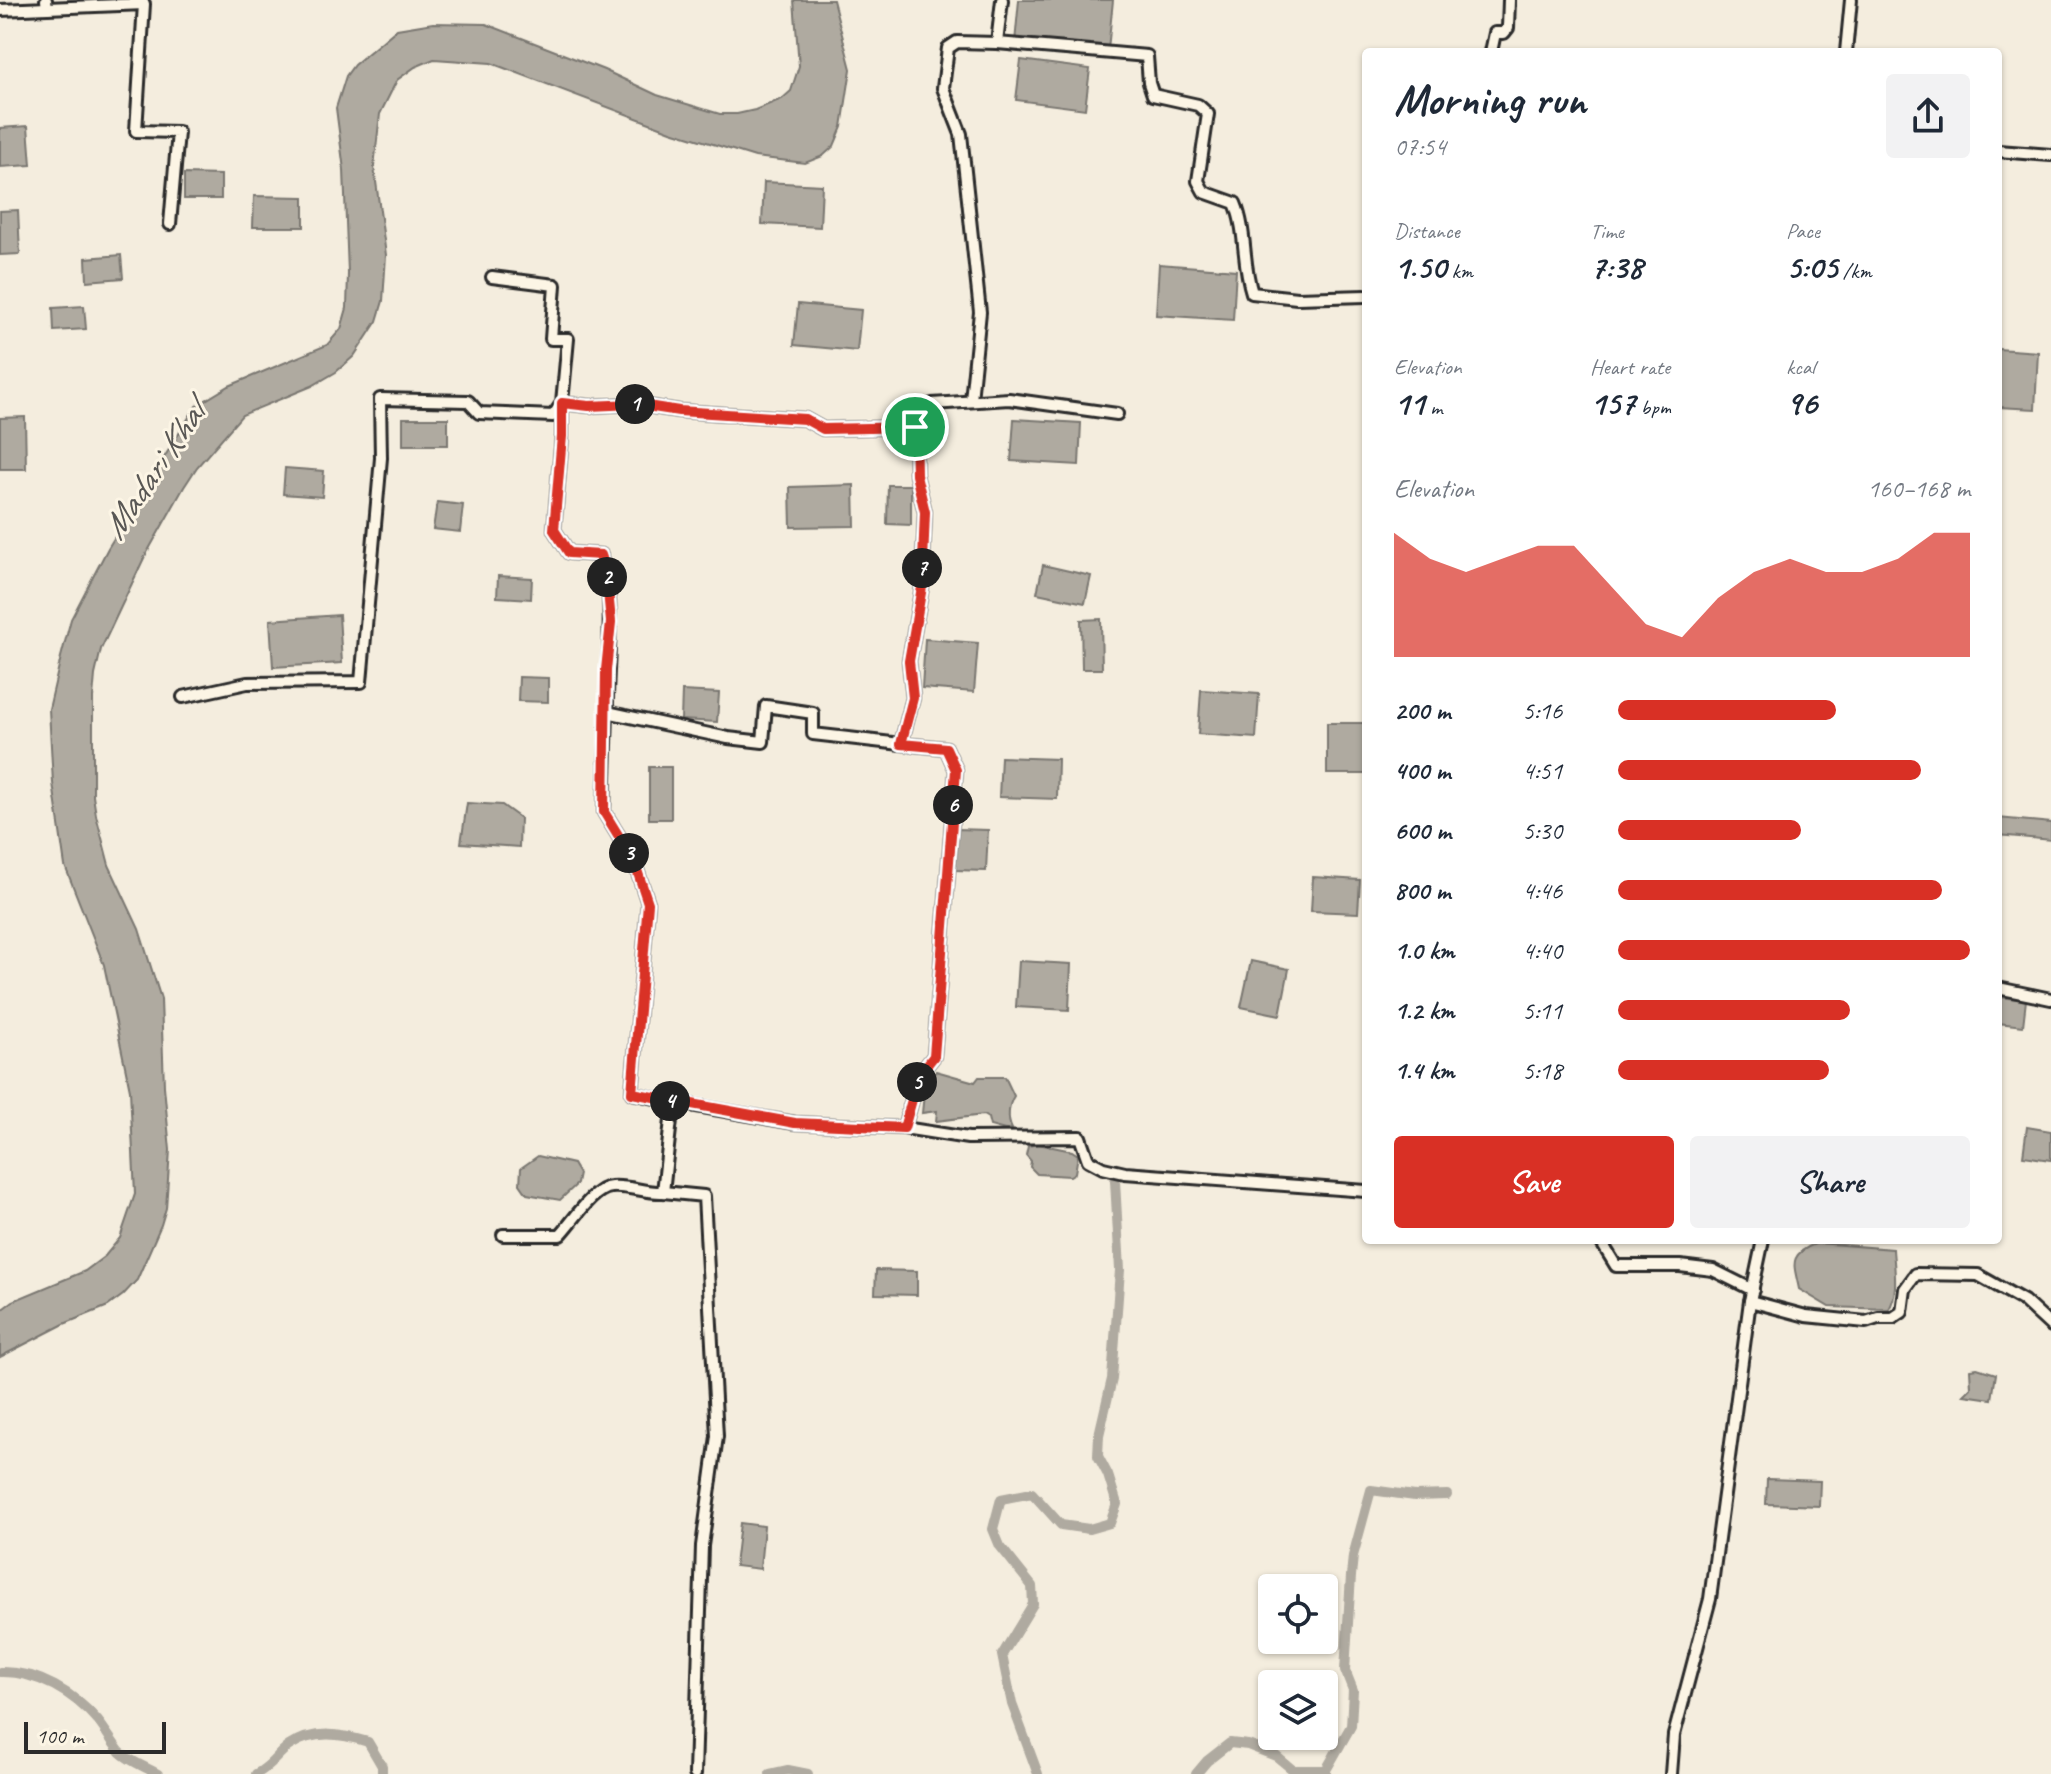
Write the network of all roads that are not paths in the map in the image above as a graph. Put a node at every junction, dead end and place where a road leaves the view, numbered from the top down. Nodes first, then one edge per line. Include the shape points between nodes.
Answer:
1 (1002, 0) edge
2 (1509, 0) edge
3 (1851, 0) edge
4 (144, 2) edge
5 (46, 4) edge
6 (0, 10) edge
7 (997, 43) junction
8 (1492, 48) edge
9 (1846, 48) edge
10 (2002, 151) edge
11 (2051, 155) edge
12 (170, 224) dead end
13 (492, 277) dead end
14 (1362, 296) edge
15 (971, 400) junction
16 (562, 403) junction
17 (1117, 414) dead end
18 (915, 427) junction
19 (183, 697) dead end
20 (607, 712) junction
21 (901, 744) junction
22 (2002, 989) edge
23 (2051, 999) edge
24 (673, 1102) junction
25 (904, 1128) junction
26 (1362, 1191) edge
27 (663, 1192) junction
28 (503, 1235) dead end
29 (1602, 1244) edge
30 (1762, 1244) edge
31 (1752, 1296) junction
32 (2051, 1326) edge
33 (695, 1774) edge
34 (1671, 1774) edge

1 - 7 street
2 - 8 street via 1508,28 1495,33
3 - 9 street
4 - 5 street
4 - 12 street via 136,131 178,132
5 - 6 street
7 - 14 street via 1147,56 1153,95 1198,105 1208,114 1198,181 1204,192 1235,203 1252,293
7 - 15 street via 957,42 948,48 943,88 961,134 980,312
10 - 11 street
13 - 16 street via 555,285 551,339 568,339
15 - 17 street via 1009,399
15 - 18 street via 932,404
16 - 18 street via 805,419 823,429
16 - 19 street via 553,416 479,413 468,401 380,399 381,458 361,682 247,683
16 - 20 street via 554,530 569,553 601,555 606,570 611,622
18 - 21 street via 916,475 925,512 909,661 913,698
20 - 21 street via 763,742 766,706 813,713 813,734
20 - 24 street via 604,812 634,861 648,903 632,1093
21 - 25 street via 946,748 956,770 934,1056 919,1075
22 - 23 street
24 - 25 street via 795,1123
24 - 27 street
25 - 26 street via 968,1138 1080,1137 1088,1160 1125,1173
27 - 28 street via 610,1187 594,1193 560,1235
27 - 33 street via 704,1196 717,1436 702,1546
29 - 31 street via 1616,1266 1713,1270
30 - 31 street
31 - 32 street via 1806,1316 1866,1322 1902,1312 1905,1289 1916,1274 1978,1275 2024,1301
31 - 34 street via 1710,1599 1674,1735

